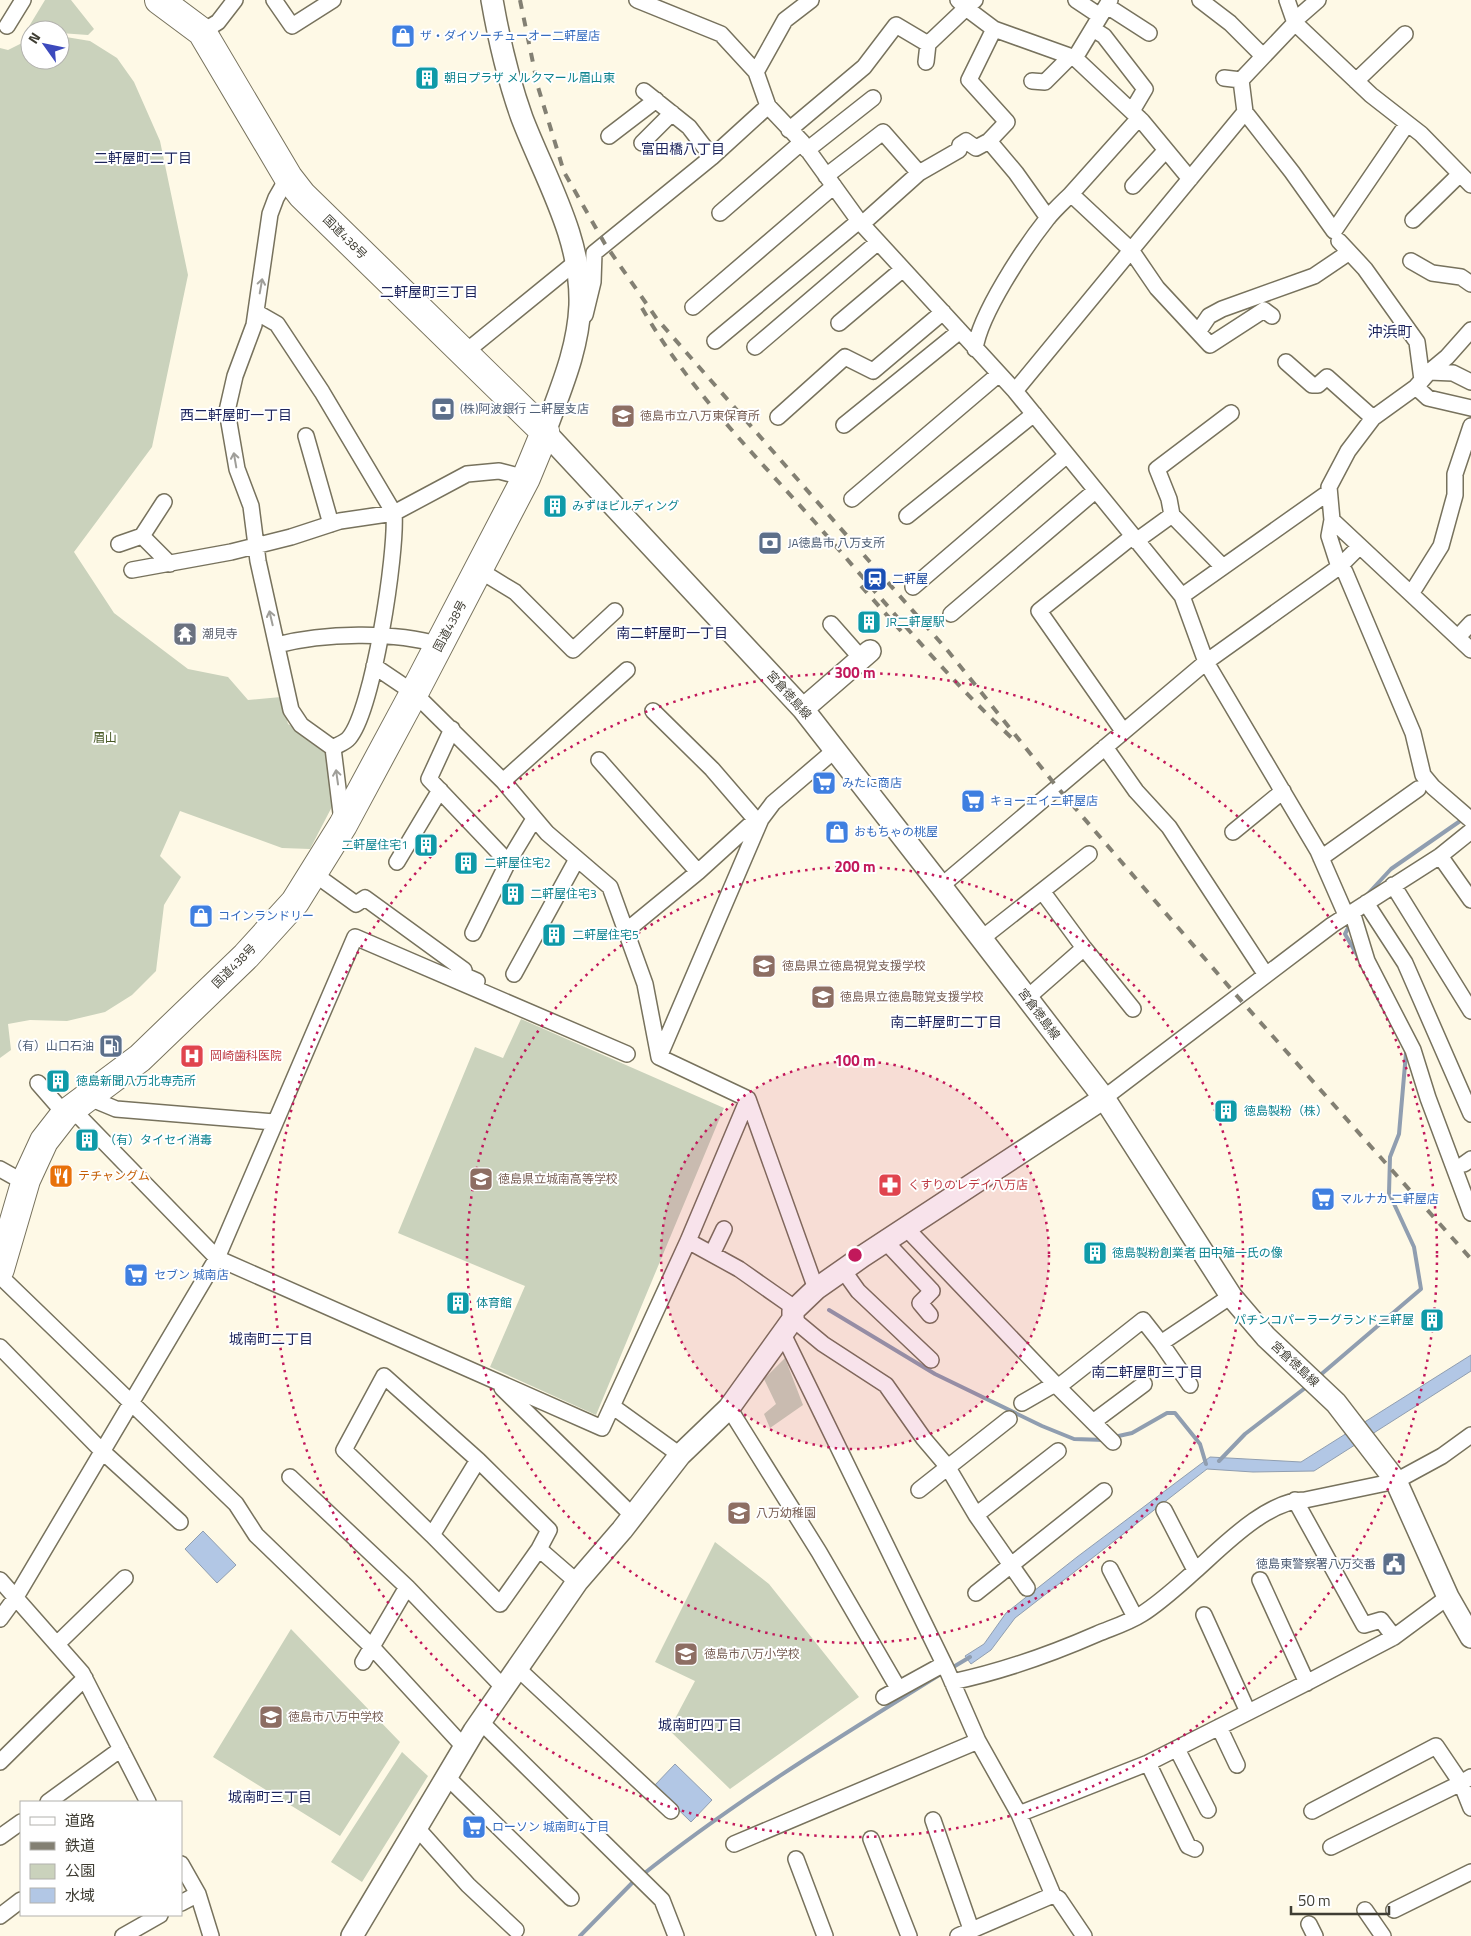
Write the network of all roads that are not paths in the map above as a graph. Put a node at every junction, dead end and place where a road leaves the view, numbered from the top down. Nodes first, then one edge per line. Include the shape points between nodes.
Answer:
1 (23, 0) edge
2 (158, 0) edge
3 (235, 0) edge
4 (274, 0) edge
5 (333, 0) edge
6 (492, 0) edge
7 (637, 0) edge
8 (811, 0) edge
9 (1076, 0) edge
10 (1200, 0) edge
11 (1287, 0) edge
12 (1318, 0) edge
13 (966, 2) edge
14 (1102, 13) edge
15 (1295, 22) junction
16 (8, 26) dead end
17 (994, 29) junction
18 (202, 32) junction
19 (1149, 33) dead end
20 (1405, 34) dead end
21 (928, 44) junction
22 (1263, 56) junction
23 (1072, 58) junction
24 (926, 62) dead end
25 (756, 72) junction
26 (1224, 78) dead end
27 (1240, 80) junction
28 (1032, 81) dead end
29 (1356, 81) junction
30 (873, 98) dead end
31 (768, 106) junction
32 (1245, 112) junction
33 (672, 113) junction
34 (1138, 117) junction
35 (1407, 124) junction
36 (789, 130) junction
37 (609, 136) dead end
38 (989, 141) junction
39 (642, 143) dead end
40 (804, 146) junction
41 (1166, 150) junction
42 (712, 157) junction
43 (1108, 164) dead end
44 (919, 173) junction
45 (1460, 174) junction
46 (288, 177) junction
47 (1190, 179) junction
48 (830, 181) junction
49 (1471, 185) edge
50 (1133, 186) dead end
51 (1071, 194) junction
52 (720, 212) dead end
53 (1048, 218) junction
54 (1413, 220) dead end
55 (860, 223) junction
56 (878, 242) junction
57 (1131, 250) junction
58 (1412, 261) dead end
59 (576, 262) junction
60 (903, 269) junction
61 (1471, 284) edge
62 (693, 307) dead end
63 (256, 312) junction
64 (943, 312) junction
65 (1272, 316) dead end
66 (839, 323) dead end
67 (1471, 330) edge
68 (960, 331) junction
69 (1198, 332) junction
70 (577, 337) junction
71 (715, 341) dead end
72 (976, 342) junction
73 (755, 347) dead end
74 (463, 354) junction
75 (1286, 362) dead end
76 (999, 374) junction
77 (1422, 380) junction
78 (1471, 382) edge
79 (1015, 391) junction
80 (1471, 408) edge
81 (1231, 412) dead end
82 (1034, 414) junction
83 (778, 417) dead end
84 (1373, 418) junction
85 (844, 425) dead end
86 (1471, 426) edge
87 (545, 432) junction
88 (306, 436) dead end
89 (1067, 455) junction
90 (526, 478) junction
91 (1095, 491) junction
92 (1329, 492) junction
93 (852, 499) dead end
94 (164, 502) dead end
95 (394, 513) junction
96 (1172, 515) junction
97 (907, 516) dead end
98 (1332, 520) junction
99 (331, 524) junction
100 (142, 536) junction
101 (1134, 539) junction
102 (119, 544) dead end
103 (256, 545) junction
104 (1359, 547) junction
105 (170, 564) junction
106 (1223, 567) junction
107 (1339, 567) junction
108 (132, 570) dead end
109 (479, 570) junction
110 (914, 587) dead end
111 (1411, 594) junction
112 (1182, 596) junction
113 (615, 611) dead end
114 (951, 614) dead end
115 (1471, 623) edge
116 (831, 624) dead end
117 (380, 636) junction
118 (1458, 637) junction
119 (277, 645) junction
120 (440, 645) junction
121 (1471, 650) edge
122 (866, 654) joint
123 (1206, 662) junction
124 (374, 666) junction
125 (627, 670) dead end
126 (414, 693) junction
127 (803, 709) junction
128 (653, 711) dead end
129 (452, 729) junction
130 (1124, 732) junction
131 (1105, 747) junction
132 (333, 748) junction
133 (835, 750) junction
134 (599, 760) dead end
135 (503, 781) junction
136 (1418, 789) dead end
137 (440, 790) junction
138 (1283, 791) junction
139 (534, 819) junction
140 (758, 820) junction
141 (1471, 820) edge
142 (343, 825) junction
143 (1471, 830) edge
144 (1233, 832) dead end
145 (1090, 854) dead end
146 (1440, 856) junction
147 (1321, 858) junction
148 (577, 859) junction
149 (397, 862) dead end
150 (508, 862) junction
151 (698, 872) junction
152 (313, 873) junction
153 (941, 886) junction
154 (1393, 886) junction
155 (1042, 891) junction
156 (1471, 900) edge
157 (1366, 903) junction
158 (1349, 914) junction
159 (626, 931) junction
160 (473, 933) dead end
161 (981, 939) junction
162 (1084, 948) junction
163 (514, 974) dead end
164 (1266, 975) junction
165 (484, 992) junction
166 (1026, 998) junction
167 (1133, 1009) dead end
168 (1471, 1011) edge
169 (627, 1054) dead end
170 (659, 1057) junction
171 (38, 1083) dead end
172 (1104, 1098) junction
173 (748, 1099) junction
174 (75, 1107) junction
175 (1471, 1114) edge
176 (274, 1122) junction
177 (0, 1169) edge
178 (25, 1183) junction
179 (1471, 1213) edge
180 (905, 1227) junction
181 (724, 1229) dead end
182 (885, 1240) junction
183 (688, 1241) junction
184 (712, 1254) junction
185 (217, 1258) junction
186 (0, 1267) edge
187 (843, 1270) junction
188 (951, 1276) junction
189 (816, 1289) junction
190 (932, 1291) junction
191 (1231, 1296) junction
192 (930, 1315) dead end
193 (790, 1320) junction
194 (1161, 1343) junction
195 (0, 1347) edge
196 (931, 1360) dead end
197 (496, 1382) junction
198 (1144, 1384) dead end
199 (1056, 1385) junction
200 (1190, 1385) dead end
201 (1022, 1403) dead end
202 (130, 1404) junction
203 (612, 1406) junction
204 (729, 1408) junction
205 (1010, 1419) dead end
206 (1093, 1422) junction
207 (1471, 1435) edge
208 (1113, 1442) dead end
209 (102, 1451) junction
210 (1058, 1451) dead end
211 (680, 1455) junction
212 (478, 1460) junction
213 (947, 1466) junction
214 (290, 1477) dead end
215 (1396, 1481) junction
216 (918, 1490) dead end
217 (1104, 1491) dead end
218 (1295, 1500) junction
219 (1164, 1510) dead end
220 (976, 1515) junction
221 (633, 1516) junction
222 (180, 1522) dead end
223 (432, 1535) junction
224 (540, 1549) junction
225 (1011, 1565) junction
226 (1110, 1569) dead end
227 (1195, 1570) junction
228 (125, 1578) dead end
229 (0, 1580) edge
230 (1260, 1580) dead end
231 (577, 1582) junction
232 (407, 1587) junction
233 (1027, 1588) dead end
234 (976, 1593) dead end
235 (16, 1597) junction
236 (1448, 1597) junction
237 (1204, 1615) dead end
238 (1136, 1617) junction
239 (0, 1619) edge
240 (1471, 1636) edge
241 (1394, 1637) junction
242 (57, 1644) junction
243 (372, 1647) junction
244 (363, 1662) dead end
245 (944, 1664) junction
246 (517, 1668) junction
247 (84, 1678) junction
248 (952, 1682) junction
249 (1307, 1683) junction
250 (504, 1688) junction
251 (898, 1688) junction
252 (884, 1697) dead end
253 (1248, 1712) junction
254 (480, 1721) junction
255 (1219, 1727) junction
256 (978, 1740) junction
257 (464, 1747) junction
258 (121, 1748) junction
259 (1177, 1749) junction
260 (0, 1762) edge
261 (1148, 1763) junction
262 (1237, 1765) dead end
263 (446, 1776) junction
264 (1466, 1780) edge
265 (49, 1801) edge
266 (148, 1801) edge
267 (1471, 1808) edge
268 (1208, 1810) dead end
269 (671, 1811) dead end
270 (1312, 1811) dead end
271 (1018, 1814) junction
272 (933, 1820) dead end
273 (20, 1823) edge
274 (417, 1828) junction
275 (0, 1838) edge
276 (871, 1839) dead end
277 (734, 1844) dead end
278 (1331, 1847) dead end
279 (1195, 1849) dead end
280 (796, 1859) dead end
281 (182, 1866) edge
282 (1471, 1872) edge
283 (198, 1894) junction
284 (1053, 1895) junction
285 (571, 1898) dead end
286 (20, 1901) edge
287 (182, 1902) edge
288 (1365, 1910) dead end
289 (1394, 1910) dead end
290 (0, 1916) edge
291 (159, 1916) edge
292 (516, 1930) dead end
293 (143, 1931) edge
294 (964, 1933) edge
295 (123, 1936) edge
296 (211, 1936) edge
297 (352, 1936) edge
298 (676, 1936) edge
299 (825, 1936) edge
300 (909, 1936) edge
301 (1084, 1936) edge
302 (1382, 1936) edge

1 - 16 street
2 - 18 highway, 国道438号
3 - 18 street via 218,22
4 - 5 street via 292,26
6 - 59 street via 503,57 522,116 570,236
7 - 25 street via 721,34
8 - 25 street via 785,20
9 - 14 street
10 - 22 street via 1230,23
11 - 15 street
12 - 15 street
13 - 17 street
13 - 21 street
14 - 19 street
14 - 23 street
14 - 34 street via 1104,36 1145,89
15 - 22 street
15 - 29 street
17 - 23 street
17 - 38 street via 969,80 1007,122
18 - 46 highway, 国道438号
20 - 29 street
21 - 24 street
21 - 36 street via 896,25 864,67
22 - 27 street
23 - 28 street via 1045,82
23 - 34 street
25 - 31 street
26 - 27 street
27 - 32 street
29 - 35 street
30 - 40 street
31 - 36 street
31 - 42 street
32 - 35 street via 1334,231
32 - 47 street
33 - 37 street via 650,96
33 - 39 street
33 - 42 street
34 - 41 street
34 - 43 street
34 - 51 street
35 - 45 street
36 - 40 street
38 - 44 street via 976,148 966,141 959,150
38 - 53 street
40 - 48 street
40 - 52 street
41 - 47 street
41 - 50 street
42 - 70 street via 594,253 593,282
44 - 48 street via 883,132
44 - 55 street
45 - 49 street
45 - 54 street
63 -> 46 street via 270,214
46 - 74 highway, 国道438号 via 302,195
47 - 57 street
48 - 55 street
48 - 62 street
51 - 53 street
51 - 57 street
53 - 72 street via 1007,279
55 - 56 street
55 - 71 street
56 - 60 street
56 - 73 street
57 - 69 street via 1157,288
57 - 79 street
58 - 61 street via 1432,273 1461,277
59 - 70 street via 580,304
59 - 74 street
60 - 64 street
60 - 66 street
63 - 95 street via 277,324 332,408
103 -> 63 street via 250,506 237,469 227,410
64 - 68 street
64 - 83 street via 874,371 845,358
65 - 69 street via 1264,310 1210,345
67 - 77 street
68 - 72 street
68 - 85 street
69 - 77 street via 1208,316 1222,309 1314,276 1344,247 1365,269 1417,342
70 - 87 street via 571,364
72 - 76 street
74 - 87 highway, 国道438号
75 - 84 street via 1312,385 1318,385 1326,377
76 - 79 street
76 - 93 street
77 - 78 street via 1453,373
77 - 80 street via 1428,398
77 - 84 street
79 - 82 street
81 - 96 street via 1157,469
82 - 89 street
82 - 97 street
84 - 92 street via 1348,451
86 - 111 street via 1455,474 1455,495 1441,546
87 - 90 highway, 国道438号
87 - 127 street, 宮倉徳島線
88 - 99 street
89 - 91 street
89 - 110 street
90 - 95 street via 499,471 467,474
90 - 109 highway, 国道438号
91 - 101 street
91 - 114 street
92 - 98 street
92 - 106 street
94 - 100 street
95 - 99 street
95 - 117 street via 389,596
96 - 101 street
96 - 106 street
98 - 104 street
98 - 107 street via 1329,536
99 - 103 street
100 - 102 street
100 - 105 street
101 - 112 street
101 - 130 street via 1039,612
103 - 105 street
119 -> 103 street
104 - 107 street
104 - 111 street
105 - 108 street
106 - 112 street
107 - 123 street
107 - 141 street via 1345,572 1413,733 1423,775 1433,788
109 - 113 street via 515,592 573,650
109 - 120 highway, 国道438号
111 - 118 street
112 - 123 street
115 - 118 street
116 - 122 street
117 - 119 street via 315,636
117 - 120 street via 415,638
117 - 124 street
118 - 121 street
119 - 132 street via 291,710 302,725
120 - 126 highway, 国道438号
122 - 127 street
123 - 130 street
123 - 138 street
124 - 126 street
124 - 132 street via 359,720 349,739
125 - 135 street
126 - 129 street
126 - 142 highway, 国道438号
127 - 133 street, 宮倉徳島線
128 - 140 street
129 - 135 street
129 - 137 street via 429,778
130 - 131 street
131 - 153 street
131 - 164 street via 1136,790 1169,827
142 -> 132 street
133 - 140 street via 772,803
133 - 153 street, 宮倉徳島線
134 - 151 street
135 - 139 street
136 - 147 street
137 - 149 street
137 - 150 street
138 - 144 street
138 - 147 street
139 - 148 street
139 - 150 street
140 - 151 street
140 - 170 street
142 - 152 highway, 国道438号
143 - 146 street
145 - 155 street
146 - 154 street
146 - 156 street
147 - 158 street
148 - 159 street via 610,887
148 - 163 street
150 - 160 street
151 - 159 street
152 - 165 street via 356,904 366,898 464,970 461,974 487,985
152 - 174 highway, 国道438号 via 295,902 246,956 140,1058
153 - 161 street, 宮倉徳島線
154 - 157 street
154 - 168 street
155 - 161 street
155 - 162 street
157 - 158 street
157 - 175 street via 1405,963
158 - 164 street
158 - 179 street via 1368,961 1413,1050
159 - 170 street via 644,984
161 - 166 street, 宮倉徳島線
162 - 166 street
162 - 167 street
164 - 172 street
165 - 169 street
165 - 176 street via 355,937
166 - 172 street, 宮倉徳島線
170 - 173 street
171 - 174 street
172 - 180 street
172 - 191 street, 宮倉徳島線
173 - 183 street
173 - 189 street
174 - 176 street
174 - 178 highway, 国道438号 via 44,1141
174 - 185 street
176 - 185 street
177 - 178 street
178 - 186 highway, 国道438号
180 - 182 street
180 - 188 street
181 - 184 street
182 - 187 street
182 - 190 street
183 - 184 street
183 - 203 street
184 - 193 street via 739,1269
185 - 197 street
185 - 202 street
186 - 202 street
187 - 189 street
187 - 196 street via 858,1291
188 - 190 street
188 - 199 street
189 - 193 street
190 - 192 street via 920,1303
191 - 194 street
191 - 215 street, 宮倉徳島線 via 1266,1337 1336,1403
193 - 204 street
193 - 213 street via 886,1385
193 - 245 street
194 - 199 street via 1143,1320
194 - 200 street
195 - 209 street
197 - 203 street via 602,1428
197 - 221 street
198 - 206 street
199 - 201 street
199 - 206 street
202 - 209 street
202 - 243 street via 236,1504 256,1535
203 - 211 street
204 - 211 street
204 - 251 street via 820,1552
205 - 213 street
206 - 208 street
207 - 215 street via 1442,1456
209 - 222 street
209 - 235 street
210 - 220 street
211 - 221 street
212 - 223 street
212 - 223 street via 384,1376 344,1450
212 - 224 street via 549,1530
213 - 216 street
213 - 220 street
214 - 232 street
215 - 218 street
215 - 236 street, 宮倉徳島線
217 - 225 street
218 - 227 street via 1266,1512
218 - 241 street via 1364,1625 1381,1620
219 - 227 street
220 - 225 street
221 - 231 street
223 - 224 street via 500,1604
224 - 231 street
225 - 233 street
225 - 234 street
226 - 238 street
227 - 238 street via 1172,1592
228 - 242 street
229 - 235 street
230 - 249 street
231 - 246 street
232 - 243 street
232 - 250 street
235 - 239 street
235 - 242 street
236 - 240 street, 宮倉徳島線
236 - 241 street
237 - 253 street
238 - 248 street via 1011,1668
241 - 249 street
242 - 247 street
243 - 244 street
243 - 257 street
245 - 248 street
245 - 251 street
246 - 250 street
246 - 269 street
247 - 258 street
247 - 260 street
248 - 256 street
249 - 253 street
250 - 254 street
251 - 252 street
253 - 255 street
254 - 257 street
254 - 298 street via 662,1900
255 - 259 street
255 - 262 street
256 - 271 street
256 - 277 street
257 - 263 street
258 - 265 street
258 - 266 street
259 - 261 street
259 - 268 street
261 - 271 street
261 - 279 street via 1188,1846
263 - 274 street
263 - 285 street
264 - 267 street
264 - 270 street via 1436,1746
264 - 278 street
271 - 284 street
272 - 294 street
273 - 275 street
274 - 292 street via 468,1885
274 - 297 street
276 - 300 street
280 - 299 street
281 - 283 street
282 - 289 street
283 - 287 street
283 - 296 street
284 - 294 street
284 - 301 street
286 - 290 street
288 - 302 street
291 - 293 street
293 - 295 street

